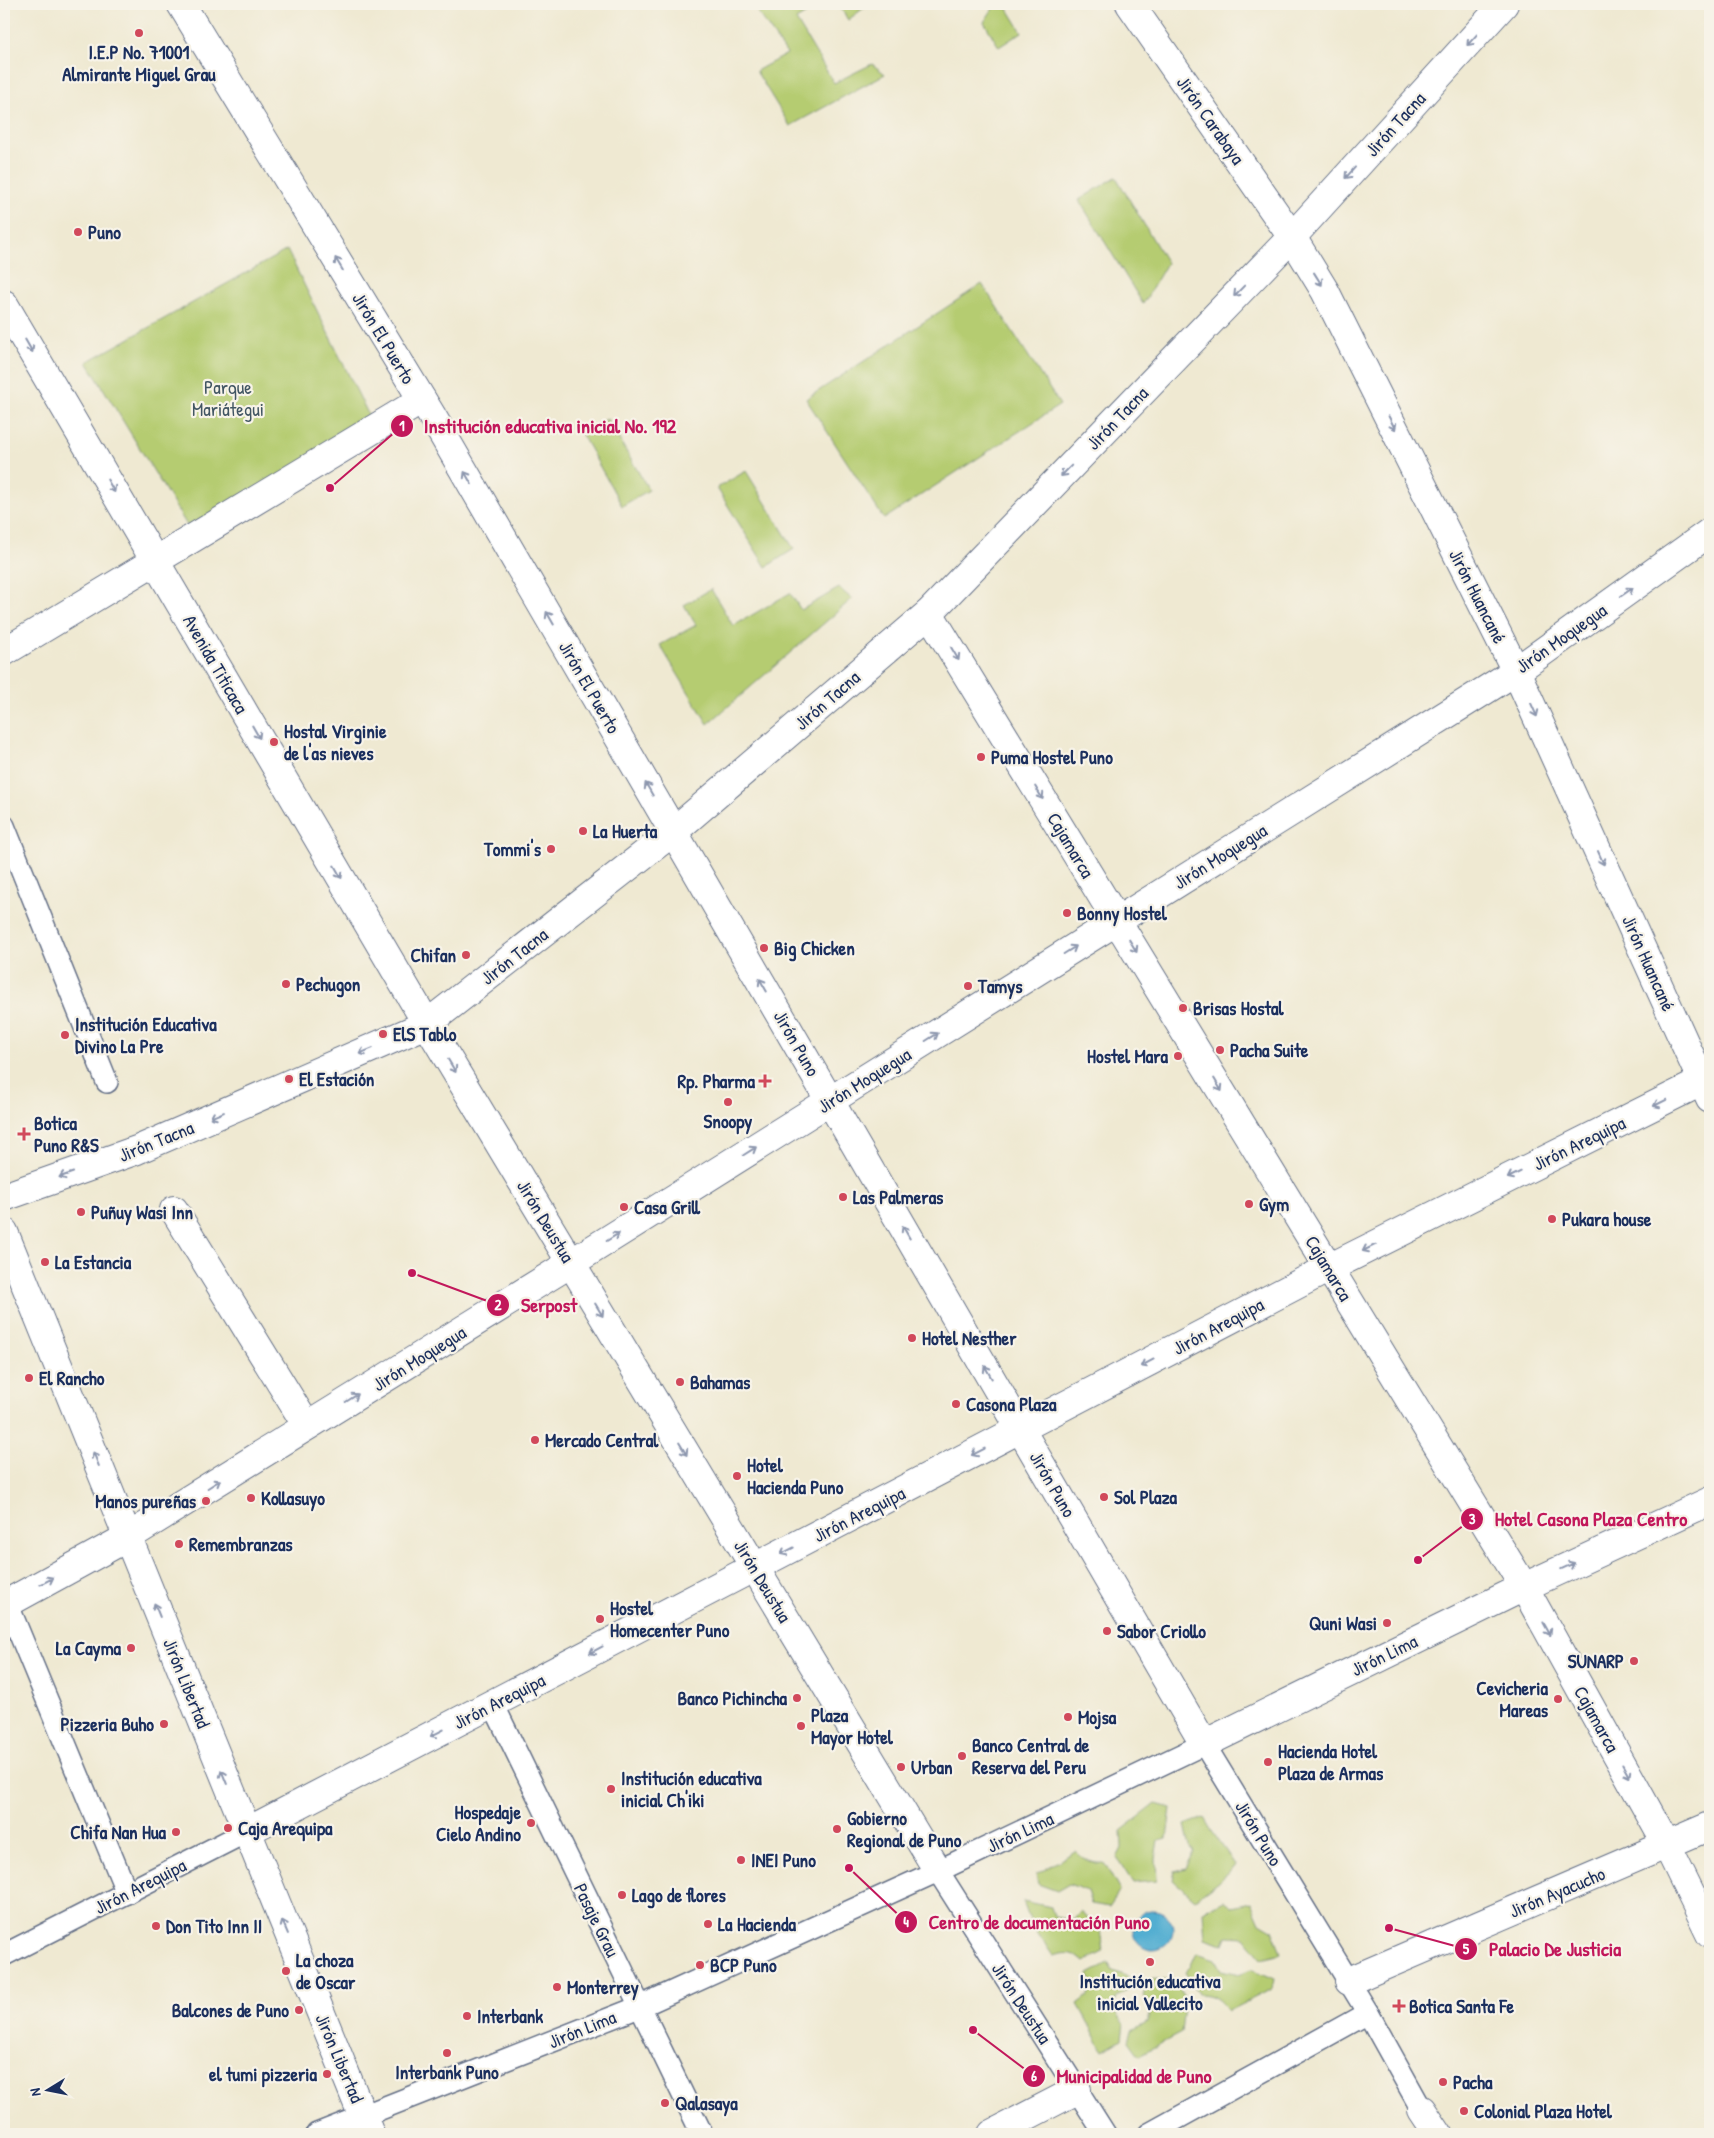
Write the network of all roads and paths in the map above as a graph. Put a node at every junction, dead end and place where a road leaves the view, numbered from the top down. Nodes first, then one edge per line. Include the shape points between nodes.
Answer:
1 (180, 4) edge
2 (1130, 4) edge
3 (1504, 4) edge
4 (1292, 237) junction
5 (4, 304) edge
6 (422, 400) junction
7 (1710, 532) edge
8 (156, 561) junction
9 (929, 612) junction
10 (4, 652) edge
11 (1516, 671) junction
12 (4, 826) edge
13 (674, 831) junction
14 (1118, 920) junction
15 (427, 1024) junction
16 (107, 1082) dead end
17 (1708, 1083) edge
18 (830, 1101) junction
19 (4, 1197) edge
20 (174, 1210) dead end
21 (4, 1232) edge
22 (571, 1263) junction
23 (1329, 1268) junction
24 (307, 1426) junction
25 (1021, 1430) junction
26 (1710, 1501) edge
27 (128, 1538) junction
28 (755, 1568) junction
29 (1524, 1586) junction
30 (5, 1604) edge
31 (493, 1704) junction
32 (1204, 1744) junction
33 (1710, 1826) edge
34 (246, 1832) junction
35 (1667, 1845) junction
36 (938, 1871) junction
37 (127, 1893) junction
38 (1710, 1934) edge
39 (4, 1955) edge
40 (1349, 1981) junction
41 (639, 2007) junction
42 (1368, 2013) junction
43 (1077, 2090) junction
44 (1422, 2110) joint
45 (367, 2125) edge
46 (317, 2134) edge
47 (702, 2134) edge
48 (992, 2134) edge
49 (1105, 2134) edge
50 (1149, 2134) edge
51 (1438, 2134) edge

6 -> 1 street, Jirón El Puerto
2 - 4 street, Jirón Carabaya
3 -> 4 street, Jirón Tacna
4 -> 9 street, Jirón Tacna
4 -> 11 street, Jirón Huancané via 1325,291
5 -> 8 street, Avenida Titicaca
6 - 8 street
13 -> 6 street, Jirón El Puerto
11 -> 7 street, Jirón Moquegua
8 - 10 street
8 -> 15 street, Avenida Titicaca
9 - 13 street, Jirón Tacna
9 -> 14 street, Cajamarca
11 - 14 street, Jirón Moquegua
11 -> 17 street, Jirón Huancané
12 - 16 street
13 - 15 street, Jirón Tacna
18 -> 13 street, Jirón Puno
18 -> 14 street, Jirón Moquegua
14 -> 23 street, Cajamarca
15 -> 19 street, Jirón Tacna via 137,1150
15 -> 22 street, Jirón Deustua
17 -> 23 street, Jirón Arequipa
22 -> 18 street, Jirón Moquegua
25 -> 18 street, Jirón Puno
20 - 24 street
27 -> 21 street, Jirón Libertad
24 -> 22 street, Jirón Moquegua
22 -> 28 street, Jirón Deustua
23 -> 25 street, Jirón Arequipa
23 - 29 street, Cajamarca
27 -> 24 street, Jirón Moquegua
25 -> 28 street, Jirón Arequipa
25 - 32 street, Jirón Puno
29 -> 26 street, Jirón Lima
30 -> 27 street, Jirón Moquegua
34 -> 27 street, Jirón Libertad
28 -> 31 street, Jirón Arequipa
28 - 36 street, Jirón Deustua
29 - 32 street, Jirón Lima
29 -> 35 street, Cajamarca
30 - 37 street
31 -> 34 street, Jirón Arequipa
31 - 41 street, Pasaje Grau
32 - 36 street, Jirón Lima
32 - 40 street, Jirón Puno
33 - 35 street, Jirón Ayacucho
34 - 37 street, Jirón Arequipa
45 -> 34 street, Jirón Libertad
35 - 38 street, Cajamarca
35 - 40 street, Jirón Ayacucho
36 - 41 street, Jirón Lima
36 - 43 street, Jirón Deustua
37 - 39 street, Jirón Arequipa
40 - 42 street, Jirón Puno
41 - 45 street, Jirón Lima
41 - 47 street, Pasaje Grau
42 - 44 street, Jirón Puno
42 - 50 street
43 - 48 street
43 - 49 street, Jirón Deustua
44 - 51 street, Jirón Puno
45 - 46 street, Jirón Lima

